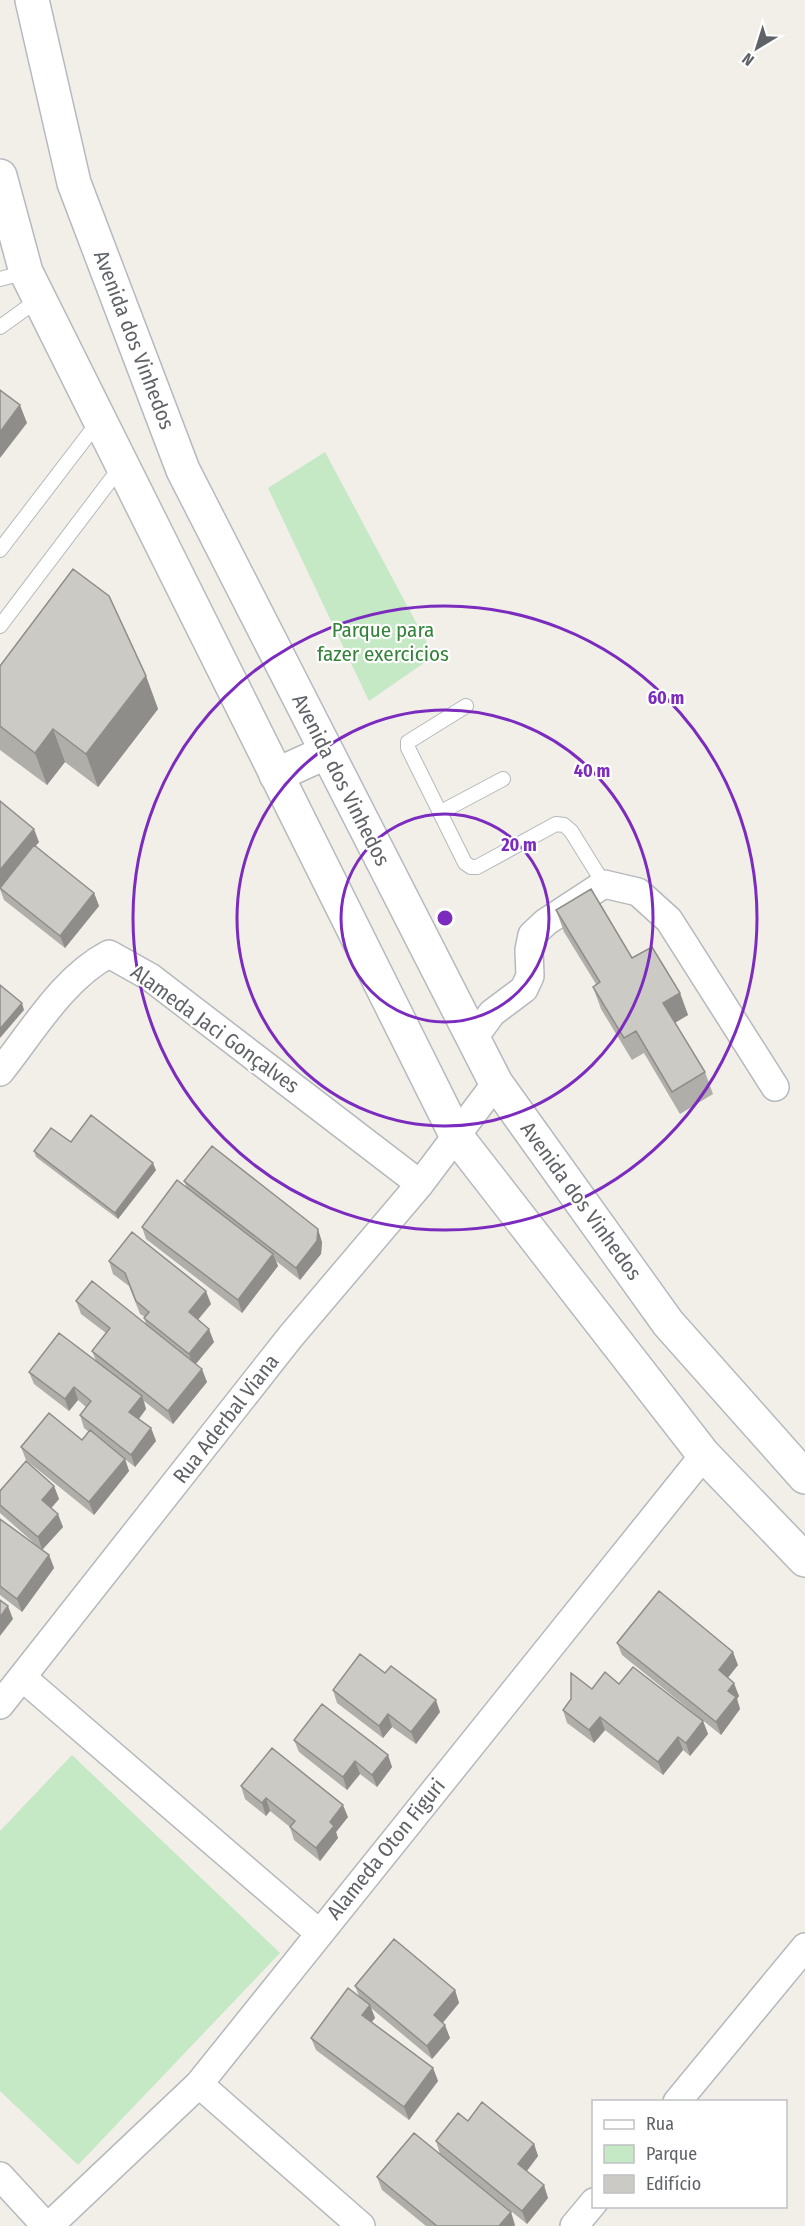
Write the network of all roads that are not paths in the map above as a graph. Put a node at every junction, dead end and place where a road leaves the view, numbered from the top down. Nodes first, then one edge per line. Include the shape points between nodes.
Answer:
1 (32, 0) edge
2 (1, 182) edge
3 (22, 283) edge
4 (0, 327) edge
5 (100, 420) junction
6 (122, 465) junction
7 (0, 550) edge
8 (0, 626) edge
9 (466, 706) dead end
10 (327, 752) junction
11 (276, 775) junction
12 (503, 779) dead end
13 (441, 812) junction
14 (604, 884) junction
15 (473, 1039) junction
16 (0, 1072) edge
17 (496, 1083) junction
18 (775, 1088) dead end
19 (457, 1137) junction
20 (420, 1184) junction
21 (704, 1455) junction
22 (805, 1477) edge
23 (805, 1560) edge
24 (23, 1678) junction
25 (0, 1705) edge
26 (319, 1933) junction
27 (805, 1947) edge
28 (199, 2084) junction
29 (679, 2100) edge
30 (0, 2176) edge
31 (592, 2204) edge
32 (48, 2226) edge
33 (361, 2226) edge
34 (574, 2226) edge

1 - 10 main road, Avenida dos Vinhedos via 74,183 183,470
2 - 3 main road
3 - 4 lane
3 - 5 main road
5 - 6 main road
5 - 7 lane
6 - 8 lane
6 - 11 main road
9 - 13 lane via 408,742
10 - 11 main road
10 - 15 main road, Avenida dos Vinhedos
11 - 19 main road
12 - 13 lane
13 - 14 lane via 465,863 471,867 556,824 564,825
14 - 15 street via 532,935 530,976 524,989 492,1013
14 - 18 street via 638,892 669,920
15 - 17 main road, Avenida dos Vinhedos
16 - 20 street, Alameda Jaci Gonçalves via 72,981 109,954 150,976
17 - 19 street, Rua Aderbal Viana
17 - 22 main road, Avenida dos Vinhedos via 668,1323
19 - 20 street, Rua Aderbal Viana
19 - 21 main road
20 - 24 street, Rua Aderbal Viana via 291,1336
21 - 23 main road
21 - 26 street, Alameda Oton Figuri
24 - 25 street, Rua Aderbal Viana
24 - 26 street
26 - 28 street, Alameda Oton Figuri
27 - 29 street
28 - 32 street, Alameda Oton Figuri
28 - 33 street
30 - 32 street
31 - 34 street

